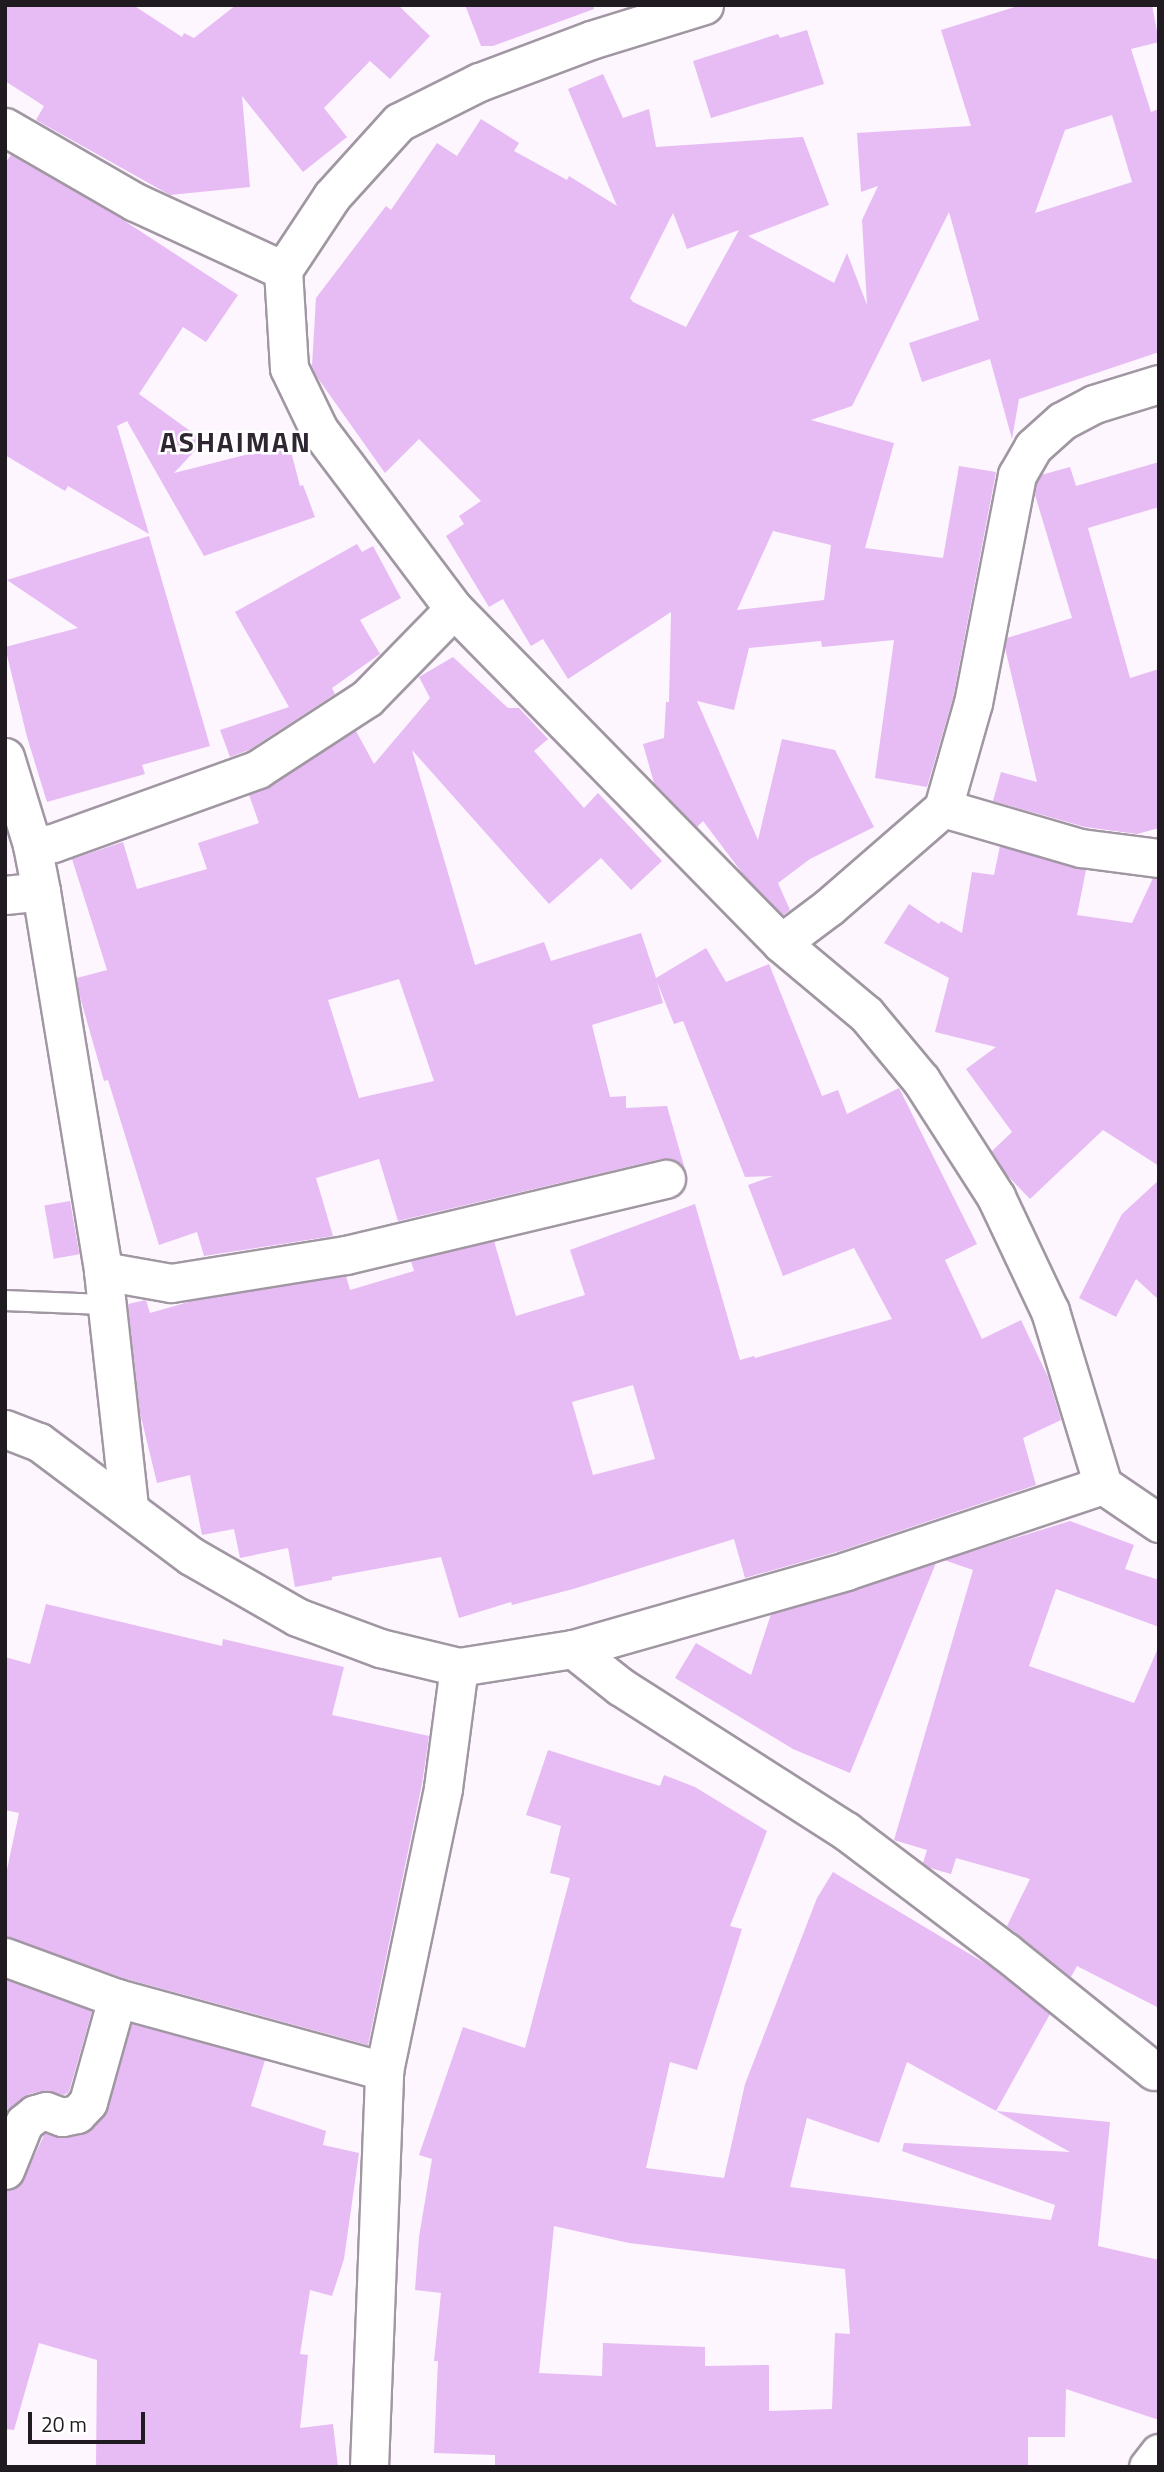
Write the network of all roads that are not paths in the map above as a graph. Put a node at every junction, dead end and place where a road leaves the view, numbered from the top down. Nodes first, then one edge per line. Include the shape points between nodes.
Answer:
1 (704, 5) edge
2 (5, 127) edge
3 (283, 270) junction
4 (1159, 384) edge
5 (454, 610) junction
6 (5, 757) edge
7 (943, 808) junction
8 (32, 845) junction
9 (1159, 858) edge
10 (41, 891) junction
11 (5, 895) edge
12 (781, 943) junction
13 (666, 1179) dead end
14 (105, 1288) junction
15 (5, 1300) edge
16 (5, 1429) edge
17 (1103, 1485) junction
18 (129, 1507) junction
19 (1159, 1523) edge
20 (573, 1649) junction
21 (459, 1667) junction
22 (5, 1957) edge
23 (117, 1998) junction
24 (384, 2071) junction
25 (1157, 2071) edge
26 (5, 2170) edge
27 (1159, 2453) edge
28 (369, 2467) edge
29 (1148, 2467) edge

1 - 3 street via 479,82 400,122 332,196
2 - 3 street via 135,202
3 - 5 street via 289,368 319,430
4 - 7 street via 1094,404 1062,421 1032,447 1017,475 973,703
5 - 8 street via 367,698 258,769 52,843
5 - 12 street
6 - 8 street
7 - 9 street via 1081,848
7 - 12 street
8 - 10 street
10 - 11 street
10 - 14 street
12 - 17 street via 866,1014 921,1080 996,1198 1051,1311
13 - 14 street via 346,1255 171,1283
14 - 15 lane
14 - 18 street
16 - 18 street via 39,1442
17 - 19 street
17 - 20 street via 846,1571
18 - 21 street via 191,1556 297,1617 380,1648
20 - 21 street
20 - 25 street via 621,1687 846,1831
21 - 24 street via 443,1788
22 - 23 street
23 - 24 street
23 - 26 street via 88,2102 77,2113 62,2117 46,2111 24,2123
24 - 28 street
27 - 29 street

